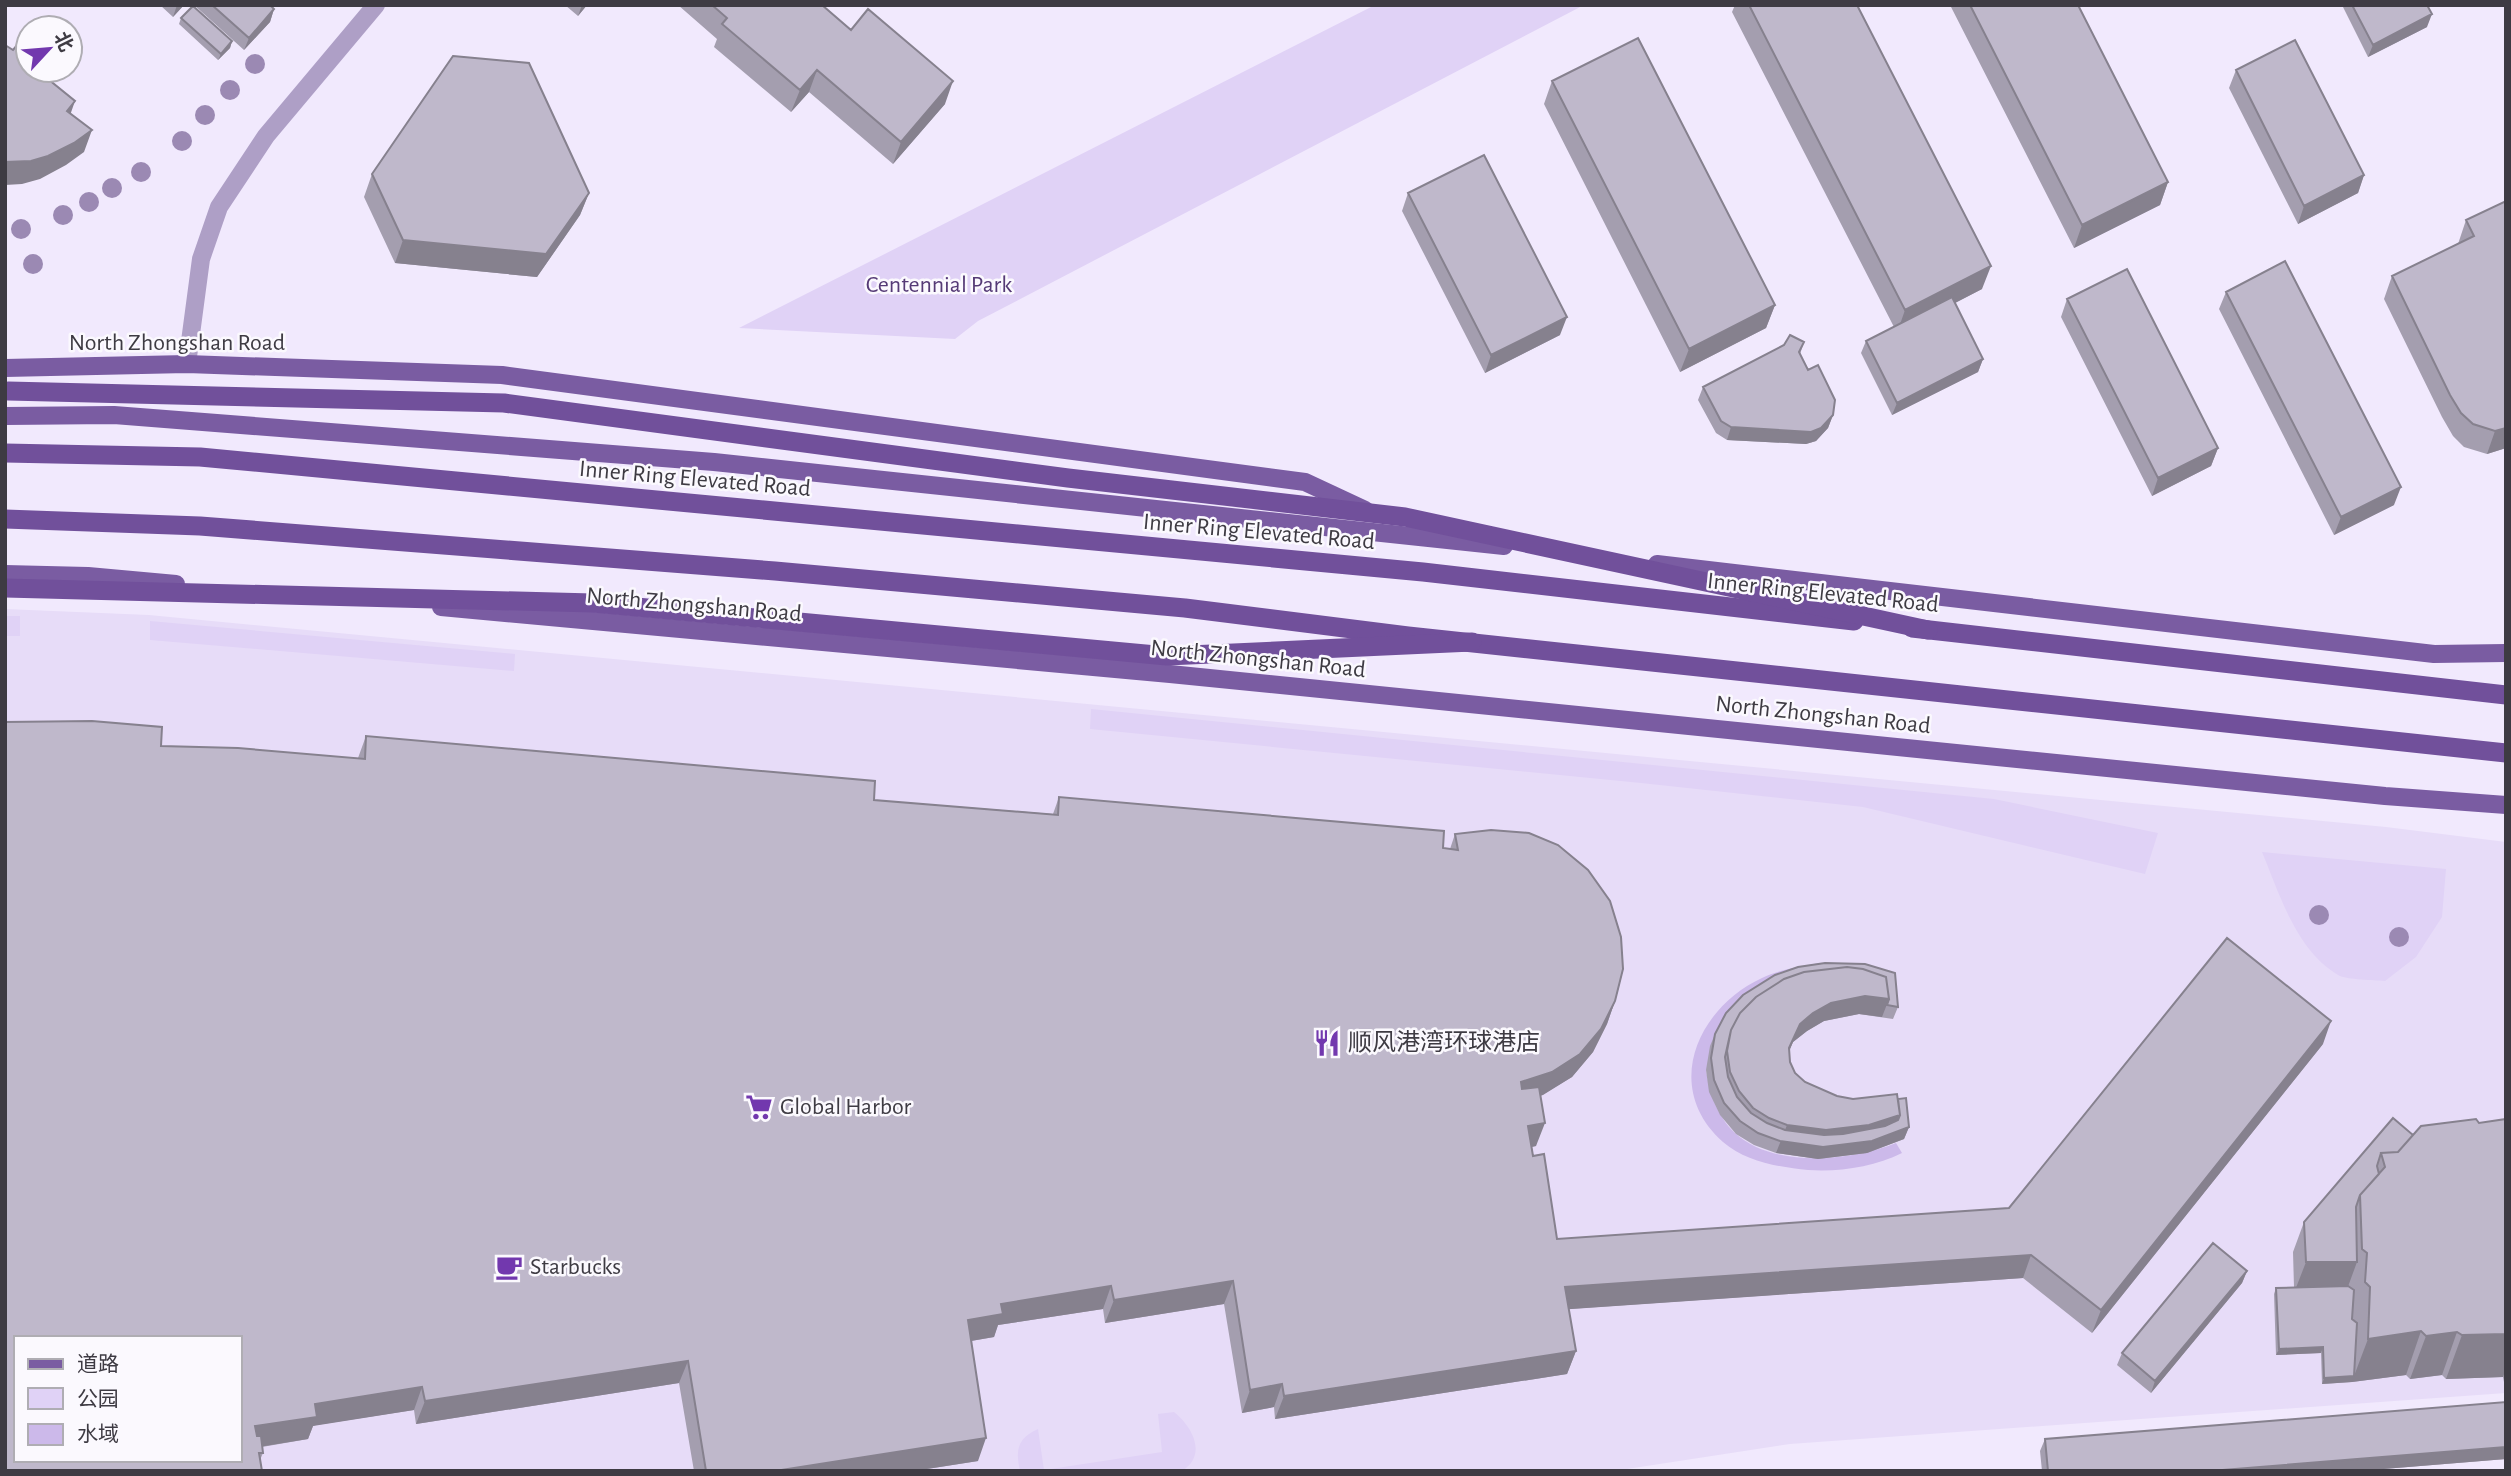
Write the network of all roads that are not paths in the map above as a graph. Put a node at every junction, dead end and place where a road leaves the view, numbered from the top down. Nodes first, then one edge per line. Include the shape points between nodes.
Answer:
1 (376, 5) edge
2 (187, 364) junction
3 (5, 368) edge
4 (7, 391) edge
5 (5, 416) edge
6 (5, 453) edge
7 (5, 519) edge
8 (1422, 537) junction
9 (5, 574) edge
10 (5, 588) edge
11 (1928, 630) junction
12 (1472, 642) junction
13 (2506, 653) edge
14 (2506, 695) edge
15 (2506, 753) edge
16 (2506, 805) edge

1 - 2 street via 266,136 219,208 201,259
2 - 3 main road, North Zhongshan Road
2 - 8 main road, North Zhongshan Road via 502,375 1305,482
4 - 11 highway, bridge via 504,403 1054,477 1405,517
5 - 8 main road, North Zhongshan Road via 114,415 714,462
6 - 11 highway, Inner Ring Elevated Road, bridge via 200,457 1423,572
7 - 12 highway, bridge via 200,526 762,569 1185,608
8 - 13 main road, North Zhongshan Road via 2434,654
9 - 16 main road, North Zhongshan Road via 88,576 772,636
10 - 12 highway, bridge via 593,603 1167,656
11 - 14 highway, Inner Ring Elevated Road
12 - 15 highway

